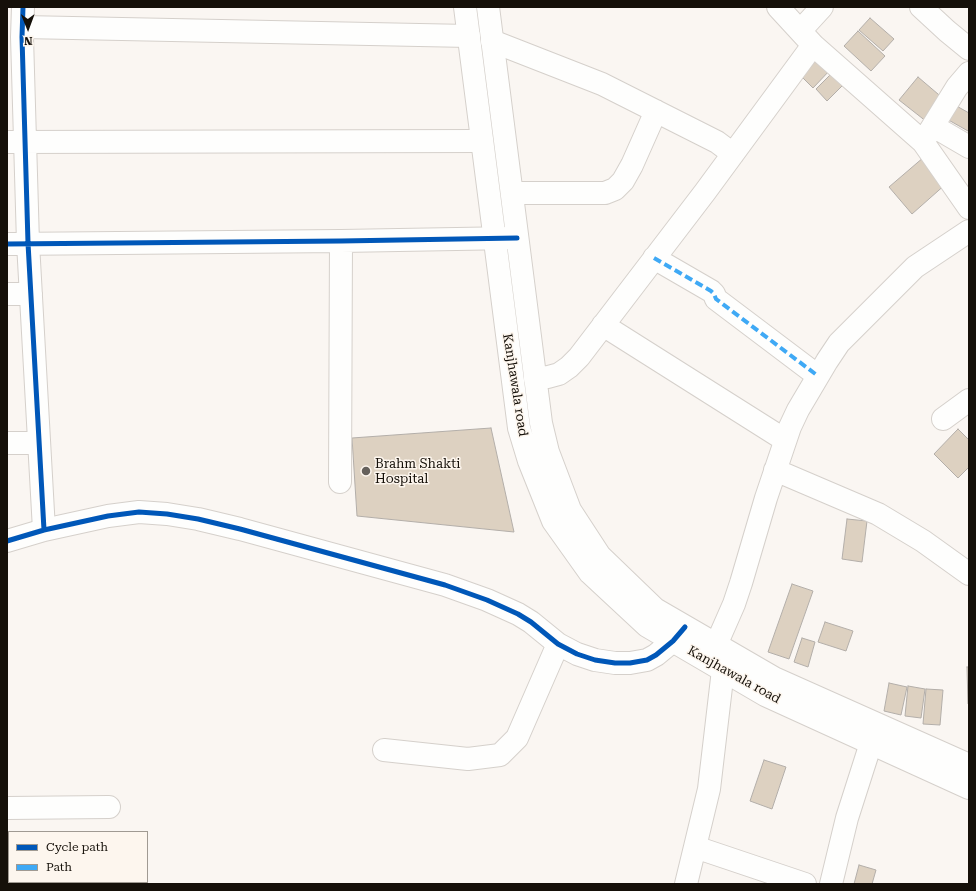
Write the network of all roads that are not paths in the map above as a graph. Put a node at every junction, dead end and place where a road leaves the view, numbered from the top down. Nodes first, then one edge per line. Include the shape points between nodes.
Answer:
1 (465, 7) edge
2 (488, 7) edge
3 (778, 7) edge
4 (822, 7) edge
5 (921, 7) edge
6 (19, 27) edge
7 (469, 36) junction
8 (807, 38) junction
9 (492, 41) junction
10 (969, 49) edge
11 (969, 73) edge
12 (656, 111) junction
13 (928, 134) junction
14 (482, 141) junction
15 (16, 142) edge
16 (969, 147) edge
17 (733, 154) junction
18 (512, 193) junction
19 (969, 208) edge
20 (969, 231) edge
21 (495, 238) junction
22 (517, 238) junction
23 (341, 241) junction
24 (28, 243) junction
25 (7, 244) edge
26 (654, 258) junction
27 (7, 294) edge
28 (31, 294) junction
29 (603, 325) junction
30 (818, 376) junction
31 (535, 378) junction
32 (969, 400) edge
33 (943, 419) dead end
34 (785, 440) junction
35 (7, 443) edge
36 (39, 443) junction
37 (775, 470) junction
38 (340, 482) dead end
39 (44, 530) junction
40 (7, 541) edge
41 (969, 574) edge
42 (679, 634) junction
43 (558, 644) junction
44 (716, 645) junction
45 (723, 670) junction
46 (871, 743) junction
47 (384, 750) dead end
48 (969, 765) edge
49 (969, 788) edge
50 (110, 807) dead end
51 (7, 808) edge
52 (695, 846) junction
53 (686, 884) edge
54 (805, 884) edge
55 (831, 884) edge

1 - 7 street, Kanjhawala road
2 - 9 street, Kanjhawala road
3 - 8 street
4 - 8 street
5 - 10 street
6 - 7 street
6 - 15 street
7 - 14 street, Kanjhawala road
8 - 13 street
8 - 17 street
9 - 12 street via 602,84
9 - 18 street, Kanjhawala road
11 - 13 street via 957,87
12 - 17 street via 717,142
12 - 18 street via 632,165 615,190 605,193
13 - 16 street
13 - 19 street
14 - 15 street
14 - 21 street, Kanjhawala road
15 - 24 street
17 - 26 street
18 - 22 street, Kanjhawala road
20 - 30 street via 915,267 839,344
21 - 22 street
21 - 23 street
21 - 42 street, Kanjhawala road via 519,428 552,521 590,574 647,626
22 - 31 street, Kanjhawala road
23 - 24 street
23 - 38 street
24 - 25 street
24 - 28 street
26 - 29 street
26 - 30 street via 711,291 716,298
27 - 28 street
28 - 36 street
29 - 31 street via 569,367 559,374
29 - 34 street
30 - 34 street via 798,410
31 - 42 street, Kanjhawala road via 548,452 570,510 600,556
32 - 33 street
34 - 37 street
35 - 36 street
36 - 39 street
37 - 41 street via 878,514 923,541
37 - 44 street via 734,604
39 - 40 street
39 - 43 street via 139,512 205,521 444,585 518,614
42 - 43 street via 648,660 622,663 595,660
42 - 44 street, Kanjhawala road
42 - 45 street, Kanjhawala road
43 - 47 street via 517,738 500,755 468,759
44 - 48 street, Kanjhawala road via 774,678
45 - 46 street, Kanjhawala road via 765,695
45 - 52 street via 709,789
46 - 49 street, Kanjhawala road
46 - 55 street via 847,818
50 - 51 street
52 - 53 street
52 - 54 street

